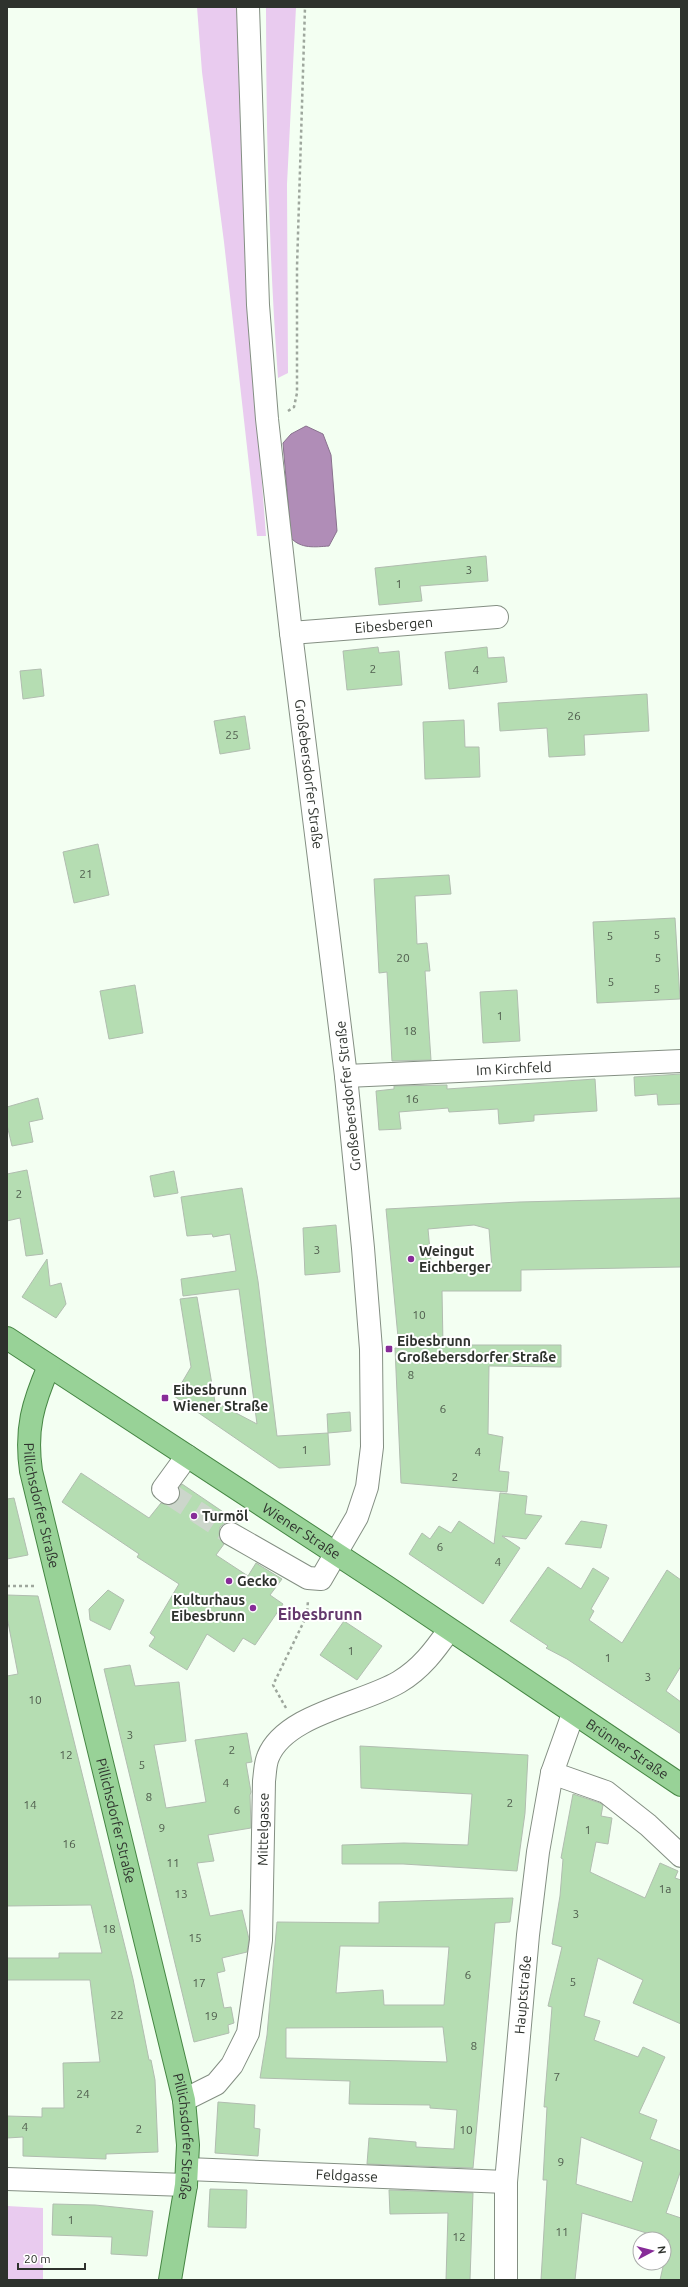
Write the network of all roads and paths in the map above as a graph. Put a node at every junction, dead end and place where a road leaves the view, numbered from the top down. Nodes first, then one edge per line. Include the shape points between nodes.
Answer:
1 (248, 7) edge
2 (305, 7) edge
3 (298, 379) dead end
4 (497, 617) dead end
5 (291, 633) junction
6 (681, 1061) edge
7 (346, 1076) junction
8 (7, 1338) edge
9 (50, 1366) junction
10 (186, 1456) junction
11 (168, 1493) dead end
12 (231, 1534) tunnel mouth
13 (336, 1553) junction
14 (316, 1576) junction
15 (7, 1586) edge
16 (58, 1586) junction
17 (449, 1630) junction
18 (573, 1714) junction
19 (296, 1726) junction
20 (552, 1773) junction
21 (681, 1785) edge
22 (681, 1856) edge
23 (184, 2100) junction
24 (187, 2177) junction
25 (7, 2179) edge
26 (506, 2182) junction
27 (170, 2280) edge
28 (506, 2280) edge

1 - 5 street, Großebersdorfer Straße via 258,305 267,419
2 - 3 path via 297,266
4 - 5 street, Eibesbergen
5 - 7 street, Großebersdorfer Straße
6 - 7 street, Im Kirchfeld
7 - 13 street, Großebersdorfer Straße via 368,1310 372,1447 370,1471 358,1517
8 - 9 main road, Wiener Straße
9 - 10 main road, Wiener Straße
9 - 16 main road, Pillichsdorfer Straße via 32,1409 28,1449 40,1516
10 - 11 street via 162,1489
10 - 13 main road, Wiener Straße
12 - 14 street
13 - 14 street, Großebersdorfer Straße
13 - 17 main road, Wiener Straße
14 - 19 path via 307,1615 273,1685
15 - 16 path
16 - 23 main road, Pillichsdorfer Straße
17 - 18 main road, Wiener Straße
17 - 19 street, Mittelgasse via 432,1654 399,1682
18 - 20 street, Hauptstraße
18 - 21 main road, Brünner Straße
19 - 23 street, Mittelgasse via 278,1742 267,1757 264,1781 260,1940 248,2033 232,2065 216,2084
20 - 22 street via 606,1792 648,1825
20 - 26 street, Hauptstraße via 538,1852 528,1935
23 - 24 main road, Pillichsdorfer Straße via 188,2145
24 - 25 street, Feldgasse
24 - 26 street, Feldgasse
24 - 27 main road, Pillichsdorfer Straße
26 - 28 street, Hauptstraße

